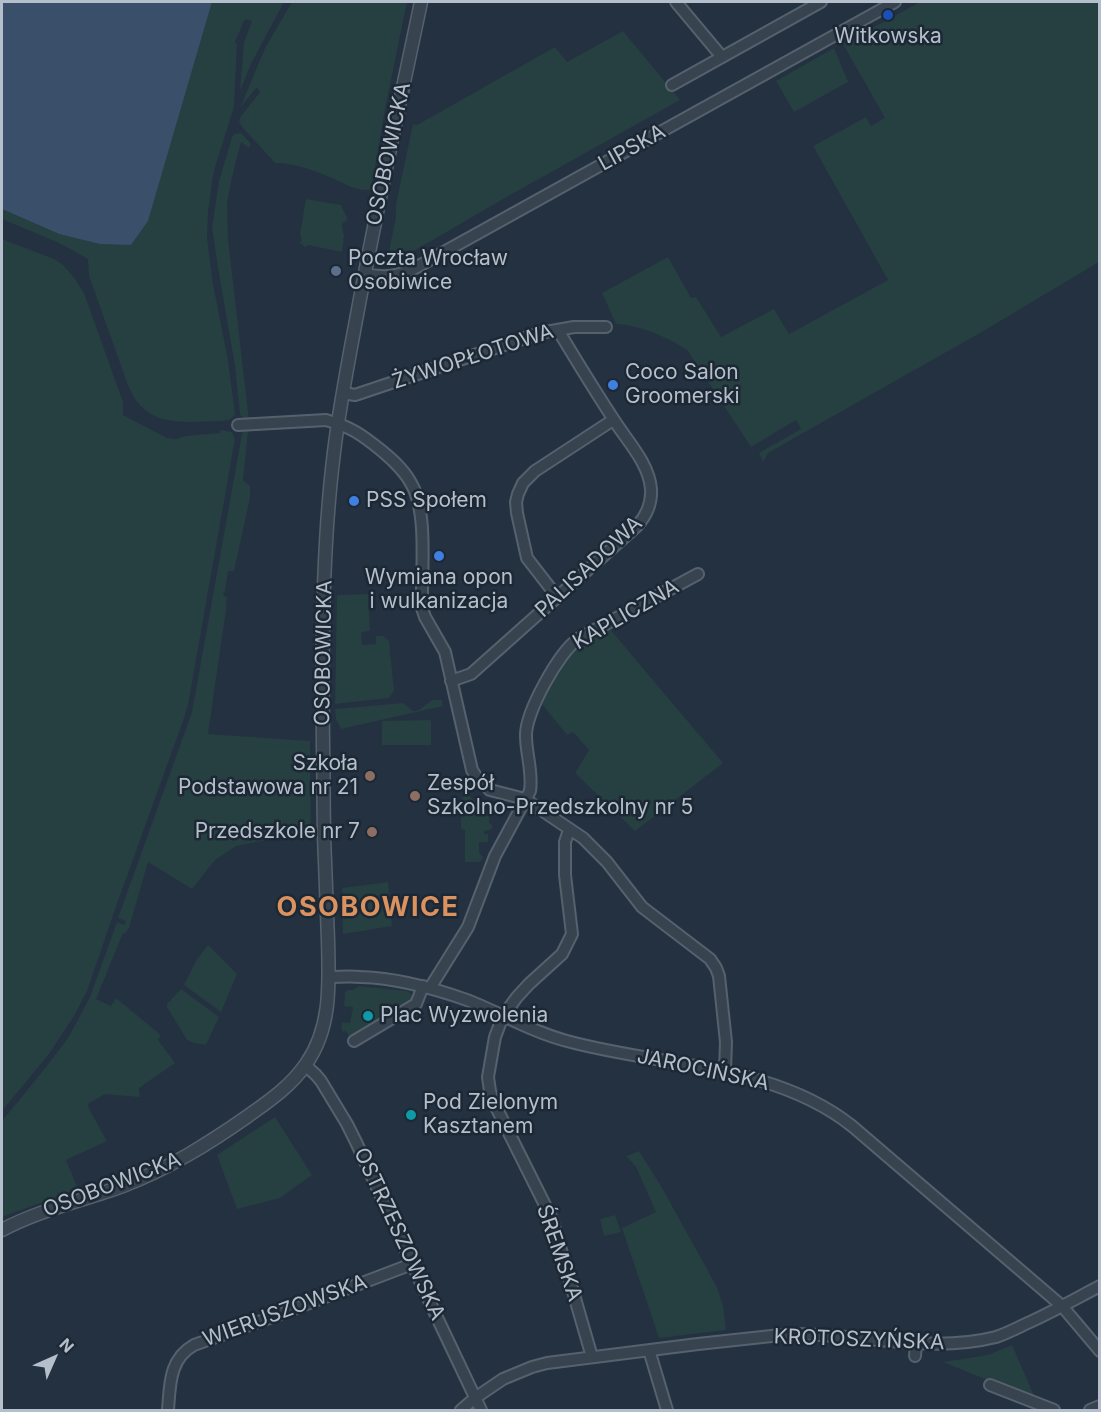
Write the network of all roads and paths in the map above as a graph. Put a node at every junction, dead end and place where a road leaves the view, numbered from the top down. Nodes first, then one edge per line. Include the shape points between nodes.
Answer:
1 (421, 2) edge
2 (676, 2) edge
3 (895, 2) edge
4 (814, 3) edge
5 (722, 57) junction
6 (672, 85) dead end
7 (364, 274) junction
8 (606, 327) dead end
9 (558, 330) junction
10 (342, 393) junction
11 (614, 420) junction
12 (339, 424) junction
13 (238, 425) dead end
14 (698, 574) dead end
15 (558, 598) junction
16 (451, 681) junction
17 (525, 799) junction
18 (569, 830) junction
19 (329, 977) junction
20 (426, 987) junction
21 (503, 1016) junction
22 (354, 1041) dead end
23 (305, 1065) junction
24 (725, 1071) junction
25 (2, 1230) edge
26 (412, 1264) junction
27 (1100, 1286) edge
28 (1062, 1306) junction
29 (916, 1343) junction
30 (649, 1350) junction
31 (1100, 1351) edge
32 (915, 1356) dead end
33 (592, 1357) junction
34 (990, 1385) dead end
35 (475, 1398) junction
36 (1100, 1406) edge
37 (168, 1410) edge
38 (461, 1410) edge
39 (481, 1410) edge
40 (667, 1410) edge
41 (1053, 1410) edge
42 (1090, 1410) edge

1 - 7 street, OSOBOWICKA
2 - 5 street
3 - 7 street, LIPSKA via 406,273 380,277
4 - 5 street
5 - 6 street
7 - 10 street, OSOBOWICKA
8 - 9 street, ŻYWOPŁOTOWA
9 - 10 street, ŻYWOPŁOTOWA via 355,395
9 - 11 street, PALISADOWA
10 - 12 street, OSOBOWICKA
11 - 15 street, PALISADOWA via 648,475 650,505 643,520
11 - 15 street via 535,471 520,488 517,513 527,558
12 - 13 street via 321,420
12 - 16 street via 361,434 391,459 415,490 422,521 422,608 445,652
12 - 19 street, OSOBOWICKA via 328,522 323,625
14 - 17 street, KAPLICZNA via 578,639 557,661 526,727 531,783
15 - 16 street, PALISADOWA via 471,675
16 - 17 street via 477,778 490,790
17 - 18 street
17 - 20 street, KAPLICZNA via 495,856 468,927
18 - 21 street, ŚREMSKA via 565,875 571,939 562,954 529,984
18 - 24 street via 595,849 642,907 713,963 719,976
19 - 20 street, JAROCIŃSKA via 361,976
19 - 23 street, OSOBOWICKA via 325,1023
20 - 21 street, JAROCIŃSKA
20 - 22 street via 416,1004
21 - 24 street, JAROCIŃSKA via 564,1041
21 - 33 street, ŚREMSKA via 495,1037 490,1091 552,1219
23 - 25 street, OSOBOWICKA via 273,1098 192,1153 123,1186
23 - 26 street, OSTRZESZOWSKA via 321,1081 347,1124
24 - 28 street, JAROCIŃSKA via 789,1091 834,1112
26 - 35 street, OSTRZESZOWSKA
26 - 37 street, WIERUSZOWSKA via 187,1349 175,1364
27 - 28 street, KROTOSZYŃSKA
28 - 29 street, KROTOSZYŃSKA via 995,1337
28 - 31 street, JAROCIŃSKA
29 - 30 street, KROTOSZYŃSKA via 799,1334
29 - 32 street
30 - 33 street, KROTOSZYŃSKA
30 - 40 street
33 - 35 street, KROTOSZYŃSKA via 532,1367 503,1379
34 - 41 street
35 - 38 street, KROTOSZYŃSKA
35 - 39 street, OSTRZESZOWSKA
36 - 42 street

